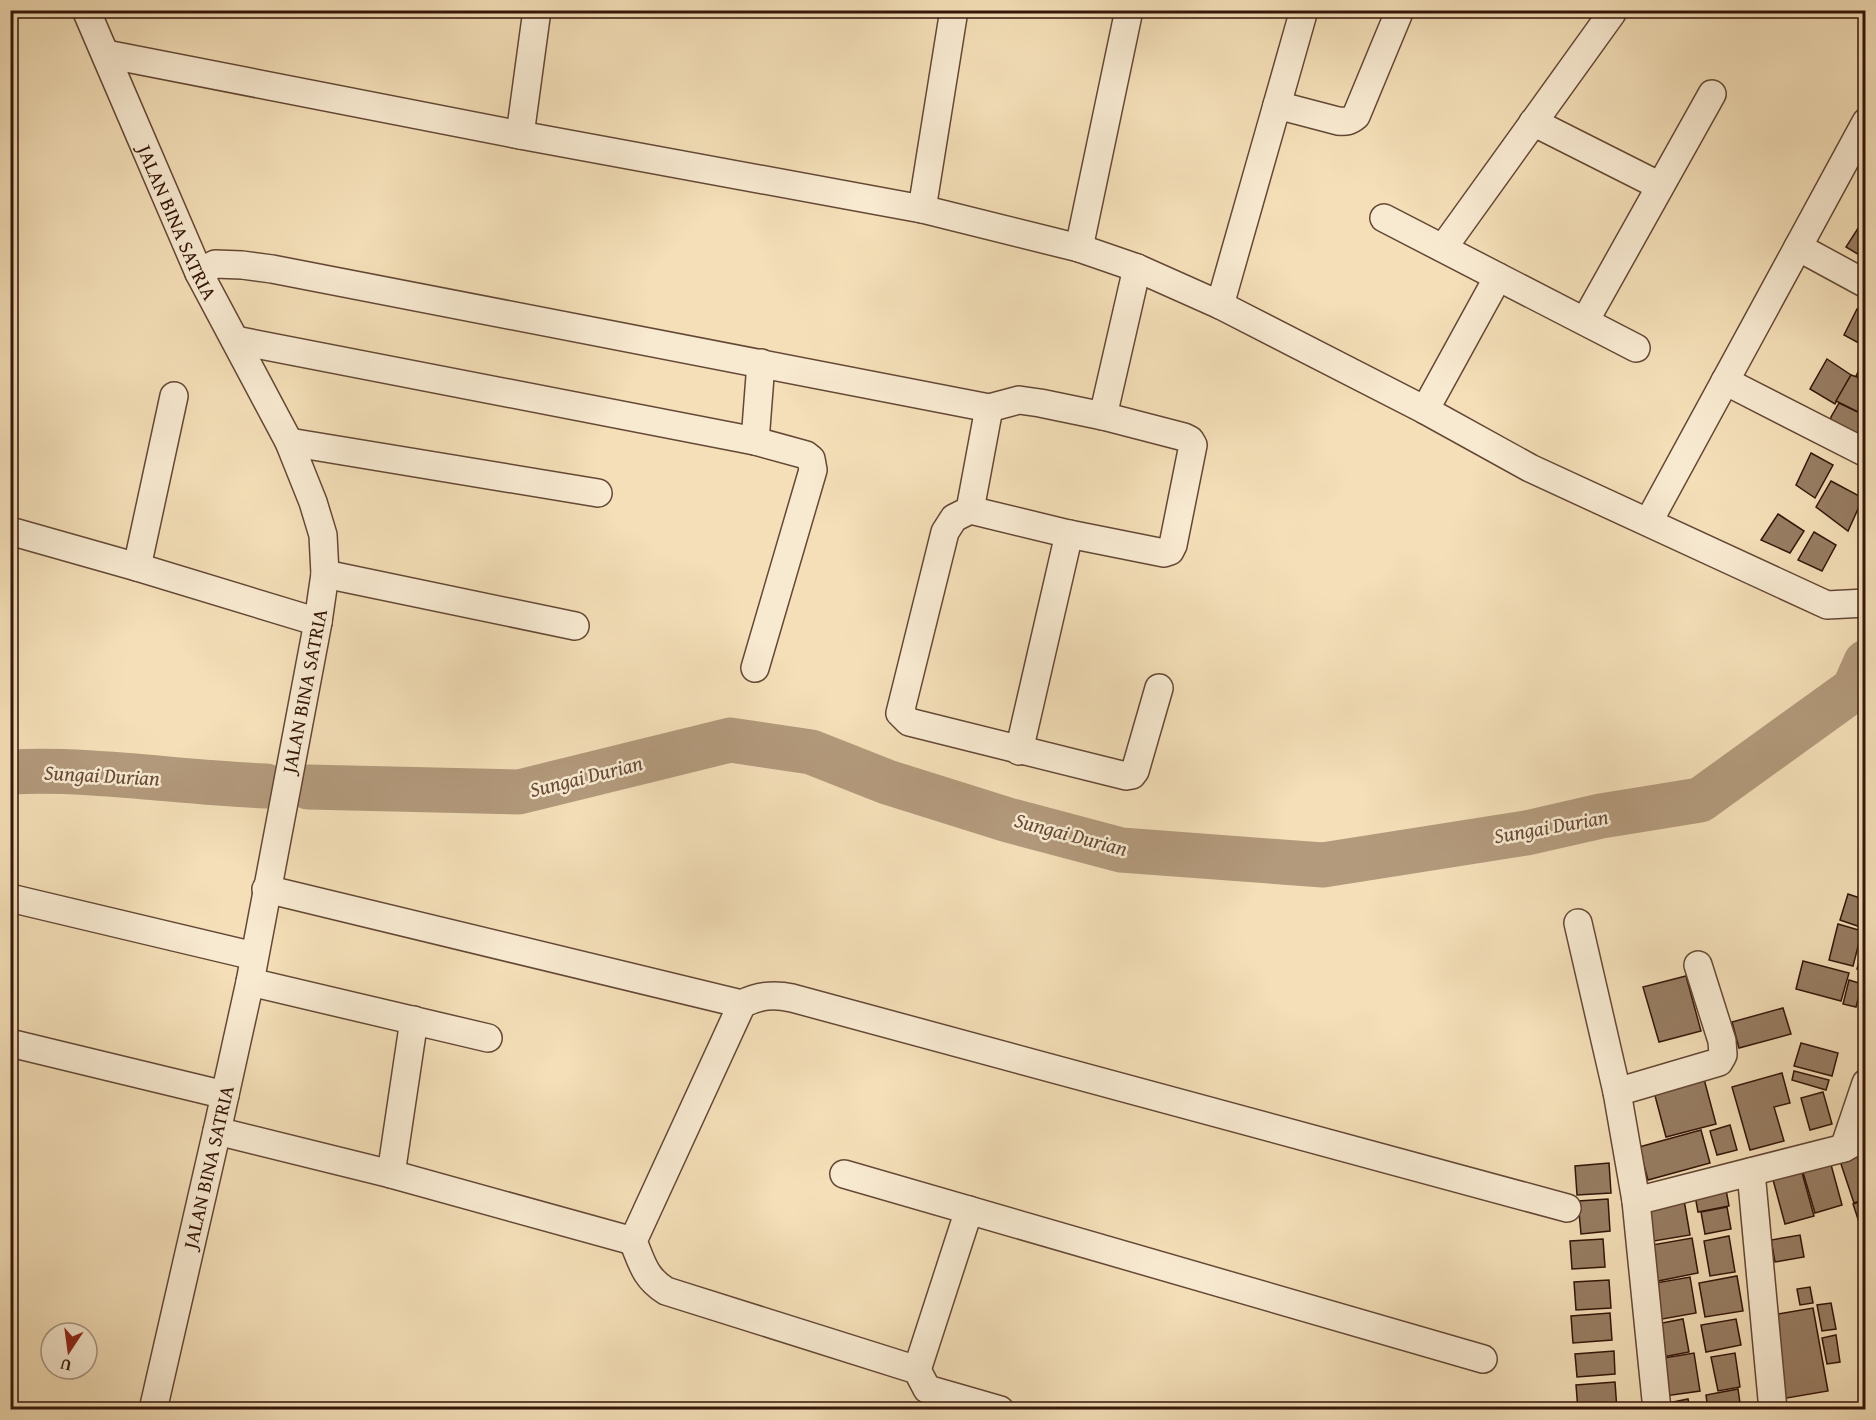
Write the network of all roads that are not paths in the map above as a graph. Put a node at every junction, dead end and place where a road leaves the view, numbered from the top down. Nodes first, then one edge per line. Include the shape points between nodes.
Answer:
1 (86, 10) edge
2 (537, 10) edge
3 (954, 10) edge
4 (1129, 10) edge
5 (1304, 10) edge
6 (1400, 10) edge
7 (1611, 13) dead end
8 (106, 54) junction
9 (1712, 94) dead end
10 (1277, 105) junction
11 (1533, 122) junction
12 (1866, 122) edge
13 (520, 135) junction
14 (1660, 186) junction
15 (922, 209) junction
16 (1384, 218) dead end
17 (1798, 247) junction
18 (1079, 248) junction
19 (1443, 248) junction
20 (1137, 268) junction
21 (199, 273) junction
22 (1498, 277) junction
23 (1866, 284) edge
24 (1220, 304) junction
25 (1585, 321) junction
26 (235, 340) junction
27 (1636, 348) dead end
28 (761, 363) junction
29 (1725, 381) junction
30 (174, 396) dead end
31 (989, 408) junction
32 (1425, 410) junction
33 (1103, 416) junction
34 (755, 441) junction
35 (289, 442) junction
36 (1866, 453) edge
37 (598, 493) dead end
38 (970, 510) junction
39 (1649, 521) junction
40 (10, 531) edge
41 (1069, 534) junction
42 (137, 567) junction
43 (325, 574) junction
44 (1865, 603) edge
45 (318, 622) junction
46 (575, 626) dead end
47 (755, 668) dead end
48 (1159, 688) dead end
49 (1019, 751) junction
50 (266, 889) junction
51 (10, 898) edge
52 (1578, 922) dead end
53 (1698, 965) dead end
54 (252, 969) junction
55 (742, 1004) junction
56 (414, 1020) junction
57 (488, 1038) dead end
58 (10, 1043) edge
59 (1866, 1083) edge
60 (1617, 1092) junction
61 (225, 1095) junction
62 (217, 1131) junction
63 (1855, 1142) edge
64 (1750, 1172) junction
65 (392, 1174) junction
66 (844, 1174) dead end
67 (1636, 1201) junction
68 (1567, 1208) dead end
69 (969, 1210) junction
70 (633, 1241) junction
71 (1483, 1359) dead end
72 (922, 1390) edge
73 (153, 1410) edge
74 (1000, 1410) edge
75 (1657, 1410) edge
76 (1773, 1410) edge

1 - 8 street, JALAN BINA SATRIA
2 - 13 street
3 - 15 street
4 - 18 street
5 - 10 street
6 - 10 street via 1352,120 1338,121
7 - 11 street
8 - 13 street
8 - 21 street, JALAN BINA SATRIA
9 - 14 street
10 - 24 street
11 - 14 street
11 - 19 street
12 - 17 street
13 - 15 street
14 - 25 street
15 - 18 street
16 - 19 street
17 - 23 street
17 - 29 street
18 - 20 street
19 - 22 street
20 - 24 street
20 - 33 street
21 - 26 street, JALAN BINA SATRIA
21 - 28 street via 215,264 272,269
22 - 25 street
22 - 32 street
24 - 32 street
25 - 27 street
26 - 34 street
26 - 35 street, JALAN BINA SATRIA
28 - 31 street
28 - 34 street
29 - 36 street
29 - 39 street
30 - 42 street
31 - 33 street via 1019,400
31 - 38 street
32 - 39 street via 1530,468
33 - 41 street via 1184,437 1193,445 1173,545 1170,551 1157,553
34 - 47 street via 806,455 813,464
35 - 37 street
35 - 43 street, JALAN BINA SATRIA via 323,535
38 - 41 street
38 - 49 street via 954,518 945,532 900,713 909,722
39 - 44 street via 1827,605
40 - 42 street
41 - 49 street
42 - 45 street
43 - 45 street, JALAN BINA SATRIA
43 - 46 street
45 - 50 street, JALAN BINA SATRIA
48 - 49 street via 1132,775
50 - 54 street, JALAN BINA SATRIA
50 - 55 street
51 - 54 street
52 - 60 street
53 - 60 street via 1722,1041 1719,1062
54 - 56 street
54 - 61 street, JALAN BINA SATRIA
55 - 68 street via 765,996 792,998
55 - 70 street
56 - 57 street
56 - 65 street
58 - 61 street
59 - 63 street
60 - 67 street
61 - 62 street, JALAN BINA SATRIA
62 - 65 street
62 - 73 street, JALAN BINA SATRIA
63 - 64 street
64 - 67 street
64 - 76 street
65 - 70 street
66 - 69 street
67 - 75 street
69 - 71 street
69 - 72 street
70 - 72 street via 646,1274 666,1291
72 - 74 street

